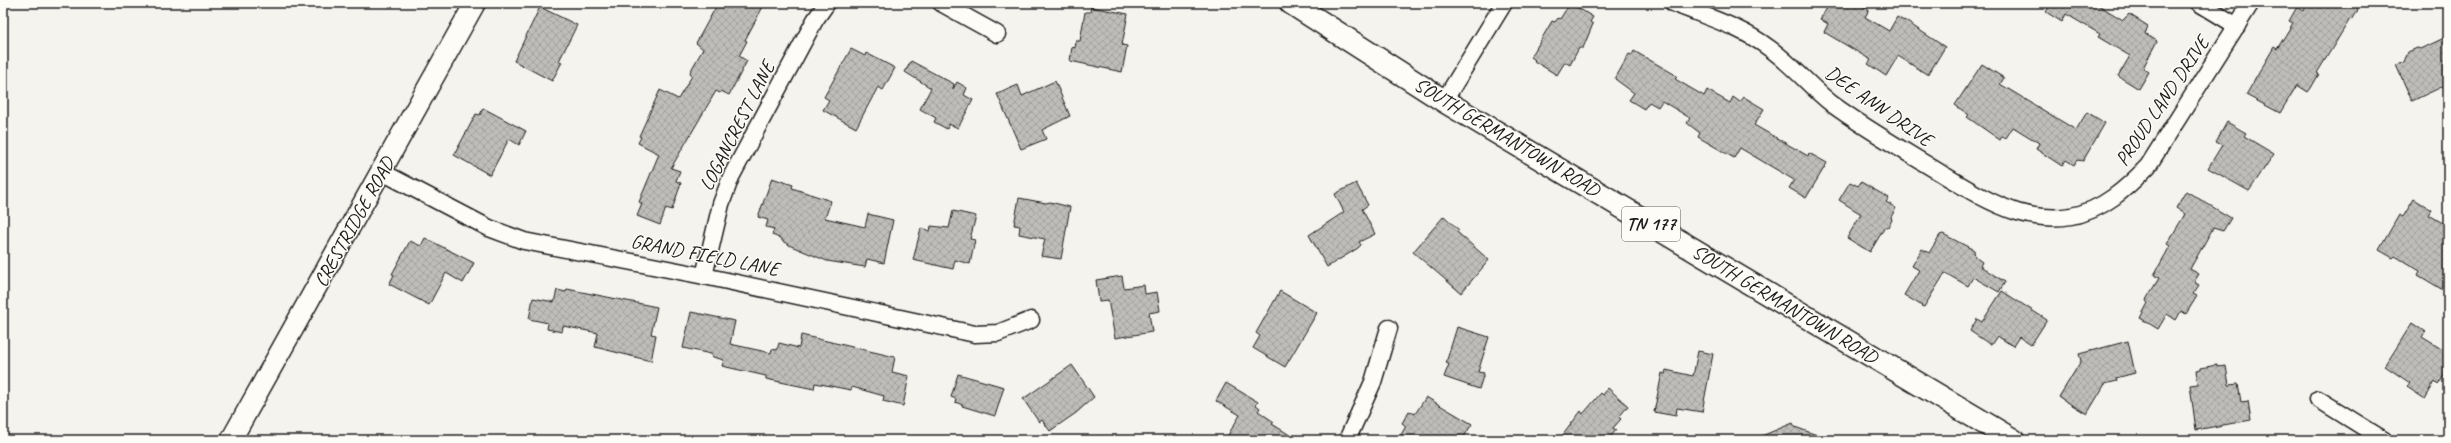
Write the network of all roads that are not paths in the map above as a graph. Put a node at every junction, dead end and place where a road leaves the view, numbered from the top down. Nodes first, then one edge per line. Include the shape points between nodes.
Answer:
1 (475, 3) edge
2 (827, 3) edge
3 (941, 3) edge
4 (1291, 3) edge
5 (1504, 3) edge
6 (1674, 3) edge
7 (2199, 3) edge
8 (2251, 3) edge
9 (2237, 26) junction
10 (997, 34) dead end
11 (1444, 101) junction
12 (382, 172) junction
13 (2071, 216) joint
14 (704, 276) junction
15 (1031, 320) dead end
16 (1389, 328) dead end
17 (2318, 399) dead end
18 (232, 440) edge
19 (1348, 440) edge
20 (2013, 440) edge
21 (2384, 440) edge

1 - 12 street, CRESTRIDGE ROAD
2 - 14 street, LOGANCREST LANE via 815,20 725,191
3 - 10 street
4 - 11 main road, SOUTH GERMANTOWN ROAD / TN 177
5 - 11 street
6 - 13 street, DEE ANN DRIVE via 1748,34 1786,61 1831,103 1983,198 2012,210 2036,216
7 - 9 street
8 - 9 street, PROUD LAND DRIVE
9 - 13 street, PROUD LAND DRIVE via 2148,166 2129,186 2110,200
11 - 20 main road, SOUTH GERMANTOWN ROAD / TN 177
12 - 14 street, GRAND FIELD LANE via 512,238
12 - 18 street, CRESTRIDGE ROAD
14 - 15 street, GRAND FIELD LANE via 975,334 998,333
16 - 19 street via 1374,382
17 - 21 street

